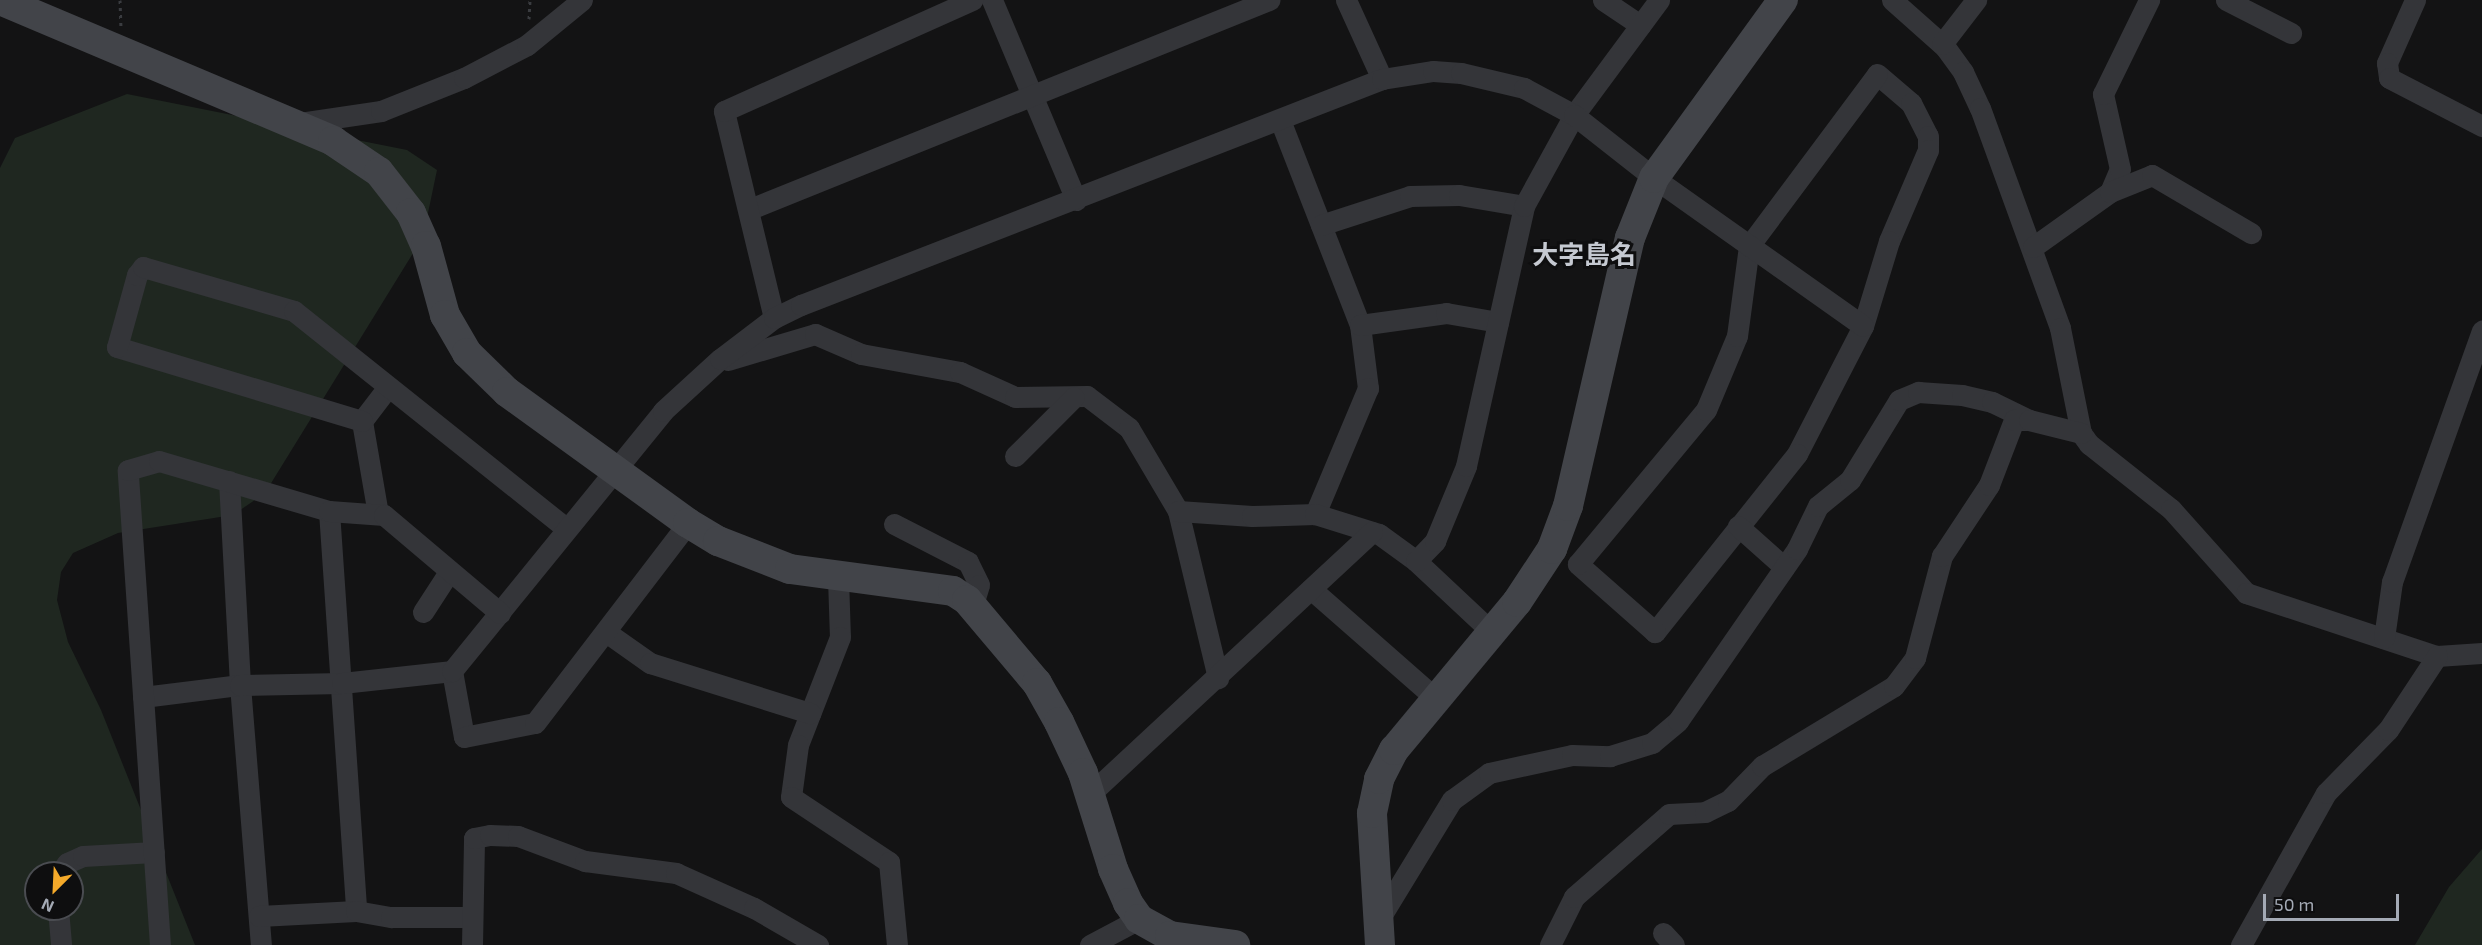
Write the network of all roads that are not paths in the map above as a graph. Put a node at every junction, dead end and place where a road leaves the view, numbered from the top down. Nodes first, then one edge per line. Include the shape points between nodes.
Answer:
1 (0, 0) edge
2 (582, 0) edge
3 (972, 0) edge
4 (992, 0) edge
5 (1269, 0) edge
6 (1346, 0) edge
7 (1603, 0) edge
8 (1659, 0) edge
9 (1783, 0) edge
10 (1892, 0) edge
11 (1976, 0) edge
12 (2149, 0) edge
13 (2226, 0) edge
14 (2415, 0) edge
15 (1640, 25) junction
16 (2291, 33) dead end
17 (1942, 44) junction
18 (1382, 79) junction
19 (1033, 98) junction
20 (1575, 116) junction
21 (1280, 120) junction
22 (293, 124) junction
23 (2482, 126) edge
24 (1654, 178) junction
25 (2110, 192) junction
26 (1076, 200) junction
27 (1524, 206) junction
28 (750, 209) junction
29 (1321, 225) junction
30 (2251, 233) dead end
31 (1749, 246) junction
32 (2033, 247) junction
33 (774, 318) junction
34 (1498, 322) junction
35 (1360, 324) junction
36 (1863, 326) junction
37 (2482, 331) edge
38 (712, 366) junction
39 (388, 387) junction
40 (1074, 397) junction
41 (2029, 420) junction
42 (363, 421) junction
43 (2081, 433) junction
44 (1015, 456) dead end
45 (615, 469) junction
46 (229, 482) junction
47 (329, 511) junction
48 (1178, 511) junction
49 (378, 514) junction
50 (1315, 514) junction
51 (688, 523) junction
52 (894, 524) dead end
53 (1738, 526) junction
54 (567, 528) junction
55 (1372, 532) junction
56 (1416, 561) junction
57 (1784, 567) junction
58 (449, 572) junction
59 (838, 578) junction
60 (1311, 589) junction
61 (973, 605) junction
62 (423, 612) dead end
63 (500, 613) junction
64 (606, 632) junction
65 (1492, 632) junction
66 (2384, 638) junction
67 (2482, 653) edge
68 (2437, 656) junction
69 (452, 671) junction
70 (1218, 678) junction
71 (341, 683) junction
72 (240, 685) junction
73 (143, 697) junction
74 (1436, 699) junction
75 (810, 713) junction
76 (1090, 794) junction
77 (153, 852) junction
78 (72, 861) edge
79 (356, 911) junction
80 (259, 916) junction
81 (472, 917) junction
82 (1139, 919) junction
83 (59, 921) edge
84 (1379, 934) edge
85 (61, 945) edge
86 (160, 945) edge
87 (261, 945) edge
88 (472, 945) edge
89 (818, 945) edge
90 (897, 945) edge
91 (1090, 945) edge
92 (1235, 945) edge
93 (1550, 945) edge
94 (2241, 945) edge

1 - 22 street
2 - 22 street via 527,45 464,78 381,111
3 - 28 street via 724,111 732,154
4 - 19 street
5 - 19 street
6 - 18 street
7 - 15 street
8 - 15 street
9 - 24 street
10 - 17 street
11 - 17 street
12 - 25 street via 2103,94 2120,170
13 - 16 street
14 - 23 street via 2386,63 2389,78
15 - 20 street
17 - 32 street via 1963,72 1980,108
18 - 20 street via 1433,72 1495,78 1524,87
18 - 21 street
19 - 26 street
19 - 28 street
20 - 24 street
20 - 27 street
21 - 26 street
21 - 29 street
22 - 45 street via 353,152 397,191 426,246 445,315 466,353 507,392
24 - 31 street
24 - 65 street via 1624,260 1560,532 1532,581
25 - 30 street via 2152,175
25 - 32 street
26 - 33 street via 801,304
27 - 29 street via 1459,195 1410,196
27 - 34 street
28 - 33 street
29 - 35 street
31 - 36 street
31 - 36 street via 1877,74 1911,103 1928,136 1928,150 1889,241
31 - 53 street via 1737,336 1706,410 1578,564 1655,632
32 - 43 street via 2060,328
33 - 38 street
34 - 35 street via 1446,313
34 - 56 street via 1459,489 1435,541
35 - 50 street via 1368,388
36 - 53 street via 1797,454
37 - 66 street via 2391,582
38 - 40 street via 815,334 861,354 960,372 1015,397
38 - 45 street via 663,411
39 - 42 street
39 - 42 street via 279,303 143,267 137,275 117,347
39 - 54 street
40 - 44 street
40 - 48 street via 1087,396 1129,428
41 - 43 street
41 - 57 street via 1992,402 1962,395 1918,392 1899,400 1850,480 1818,506
41 - 93 street via 2014,420 1989,485 1942,556 1915,658 1894,686 1762,766 1728,801 1705,812 1669,814 1574,897
42 - 49 street
43 - 66 street via 2114,467 2171,509 2246,593
45 - 51 street
45 - 54 street
46 - 47 street
46 - 72 street
46 - 73 street via 159,461 128,470
47 - 49 street
47 - 71 street
48 - 50 street
48 - 70 street
49 - 58 street via 428,550
50 - 55 street
51 - 59 street via 761,560
51 - 64 street
52 - 61 street via 968,562 979,585
53 - 57 street
54 - 63 street
55 - 56 street
55 - 60 street
56 - 65 street
57 - 84 street via 1678,722 1652,743 1610,756 1572,755 1489,773 1452,800
58 - 62 street
58 - 63 street
59 - 61 street via 953,591
59 - 75 street via 840,637
60 - 70 street
60 - 74 street
61 - 76 street via 1037,682
63 - 69 street
64 - 69 street via 535,723 509,731 464,736
64 - 75 street via 650,663
65 - 74 street
66 - 68 street
67 - 68 street
68 - 94 street via 2388,730 2326,793
69 - 71 street
70 - 76 street
71 - 72 street
71 - 79 street
72 - 73 street
72 - 80 street
73 - 77 street
74 - 84 street via 1394,750 1375,793 1372,813
75 - 90 street via 798,745 791,797 889,862
76 - 82 street via 1113,869
77 - 78 street via 83,856
77 - 86 street
79 - 80 street
79 - 81 street via 391,917
80 - 87 street
81 - 88 street
81 - 89 street via 474,838 518,836 585,861 676,873 754,908
82 - 91 street
82 - 92 street via 1170,936
83 - 85 street

